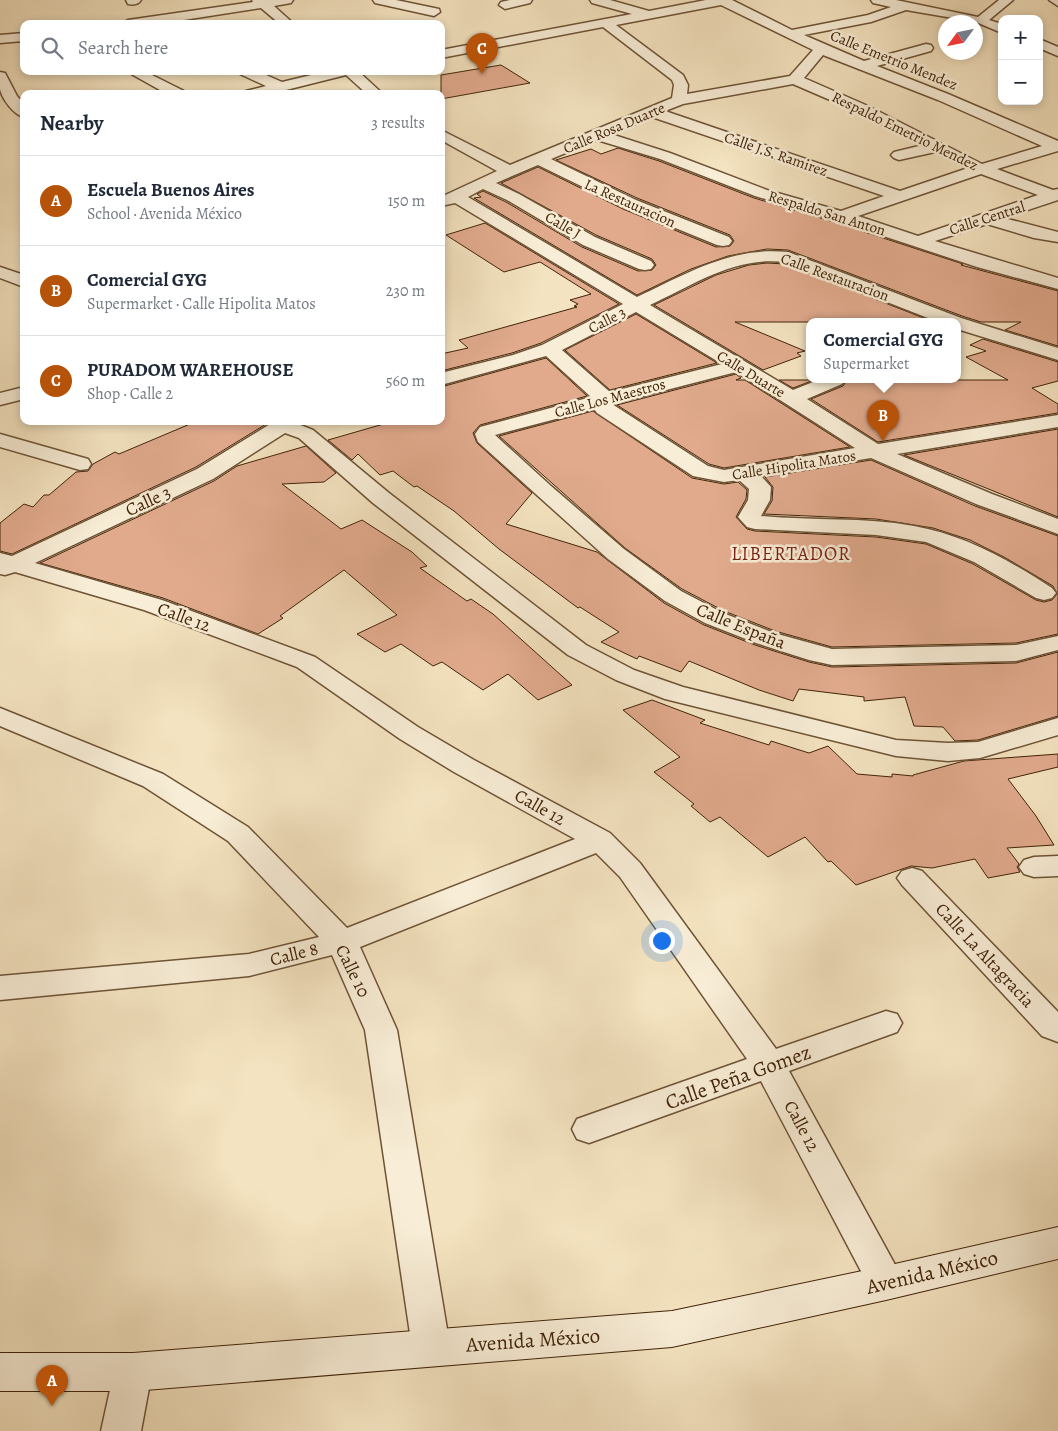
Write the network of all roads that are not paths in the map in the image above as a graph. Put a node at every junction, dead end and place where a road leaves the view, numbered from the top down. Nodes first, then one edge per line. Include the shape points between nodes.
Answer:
1 (287, 0) edge
2 (379, 0) edge
3 (526, 0) edge
4 (596, 0) edge
5 (724, 0) edge
6 (877, 0) edge
7 (1007, 0) edge
8 (1054, 0) edge
9 (261, 2) edge
10 (1058, 2) edge
11 (505, 5) dead end
12 (906, 6) junction
13 (434, 12) dead end
14 (650, 15) junction
15 (948, 15) edge
16 (152, 20) edge
17 (283, 20) edge
18 (983, 20) edge
19 (983, 23) edge
20 (606, 24) junction
21 (998, 28) edge
22 (790, 34) junction
23 (1058, 34) edge
24 (20, 37) edge
25 (1043, 37) edge
26 (0, 39) edge
27 (1043, 45) edge
28 (926, 48) dead end
29 (821, 49) junction
30 (1058, 52) edge
31 (445, 53) edge
32 (862, 66) junction
33 (141, 75) edge
34 (254, 75) edge
35 (329, 75) edge
36 (353, 75) edge
37 (0, 76) edge
38 (795, 79) junction
39 (278, 86) junction
40 (171, 90) edge
41 (264, 90) edge
42 (371, 90) edge
43 (679, 100) junction
44 (20, 108) edge
45 (653, 112) junction
46 (598, 135) junction
47 (445, 136) edge
48 (1057, 146) edge
49 (936, 147) junction
50 (899, 155) dead end
51 (540, 159) junction
52 (981, 169) junction
53 (509, 171) junction
54 (483, 183) junction
55 (1056, 195) edge
56 (899, 196) junction
57 (448, 200) edge
58 (841, 216) junction
59 (986, 218) junction
60 (1058, 237) edge
61 (723, 241) dead end
62 (916, 242) junction
63 (770, 254) joint
64 (645, 265) dead end
65 (0, 272) edge
66 (20, 280) edge
67 (1058, 284) edge
68 (636, 305) junction
69 (940, 318) edge
70 (961, 326) edge
71 (549, 349) junction
72 (1058, 354) edge
73 (738, 366) junction
74 (445, 378) edge
75 (828, 383) edge
76 (20, 394) edge
77 (792, 398) junction
78 (0, 399) edge
79 (606, 399) junction
80 (1058, 421) edge
81 (283, 425) edge
82 (290, 425) edge
83 (485, 434) joint
84 (0, 440) edge
85 (875, 452) junction
86 (80, 464) dead end
87 (744, 473) junction
88 (1058, 527) edge
89 (4, 565) edge
90 (1044, 593) dead end
91 (1058, 643) edge
92 (0, 716) edge
93 (1058, 726) edge
94 (600, 840) junction
95 (912, 878) dead end
96 (342, 942) junction
97 (0, 988) edge
98 (886, 1023) dead end
99 (1058, 1030) edge
100 (770, 1066) junction
101 (589, 1129) dead end
102 (1058, 1242) edge
103 (886, 1283) junction
104 (431, 1347) junction
105 (0, 1372) edge
106 (133, 1372) junction
107 (120, 1431) edge

1 - 9 street
2 - 13 street
3 - 11 street
4 - 14 street
5 - 14 street
5 - 22 street, Calle Emetrio Mendez
6 - 12 street
7 - 18 street
8 - 10 street
9 - 16 street
9 - 17 street
12 - 15 street
12 - 22 street via 871,18
14 - 20 street
19 - 21 street
20 - 31 street
20 - 43 street via 678,78 681,85
22 - 29 street, Calle Emetrio Mendez
23 - 25 street
24 - 26 street
27 - 30 street
28 - 32 street
29 - 32 street, Calle Emetrio Mendez
29 - 38 street
32 - 48 street, Calle Emetrio Mendez
33 - 40 street
34 - 39 street
35 - 39 street
36 - 42 street
37 - 44 street
38 - 43 street, Calle Rosa Duarte
38 - 49 street, Respaldo Emetrio Mendez via 863,109
39 - 41 street
43 - 45 street, Calle Rosa Duarte
45 - 46 street, Calle Rosa Duarte
45 - 56 street, Calle J.S. Ramirez
46 - 51 street, Calle Rosa Duarte
46 - 58 street, Respaldo San Anton via 754,190
47 - 53 street
48 - 52 street
49 - 50 street
49 - 52 street, Respaldo Emetrio Mendez
51 - 53 street, Calle Rosa Duarte
51 - 61 street, La Restauracion via 664,220
52 - 55 street, Respaldo Emetrio Mendez
52 - 56 street
53 - 54 street, Calle Rosa Duarte
54 - 57 street, Calle Rosa Duarte
54 - 64 street, Calle J via 589,241
55 - 59 street, Calle Central
56 - 58 street
57 - 68 street, Calle Duarte
58 - 62 street, Respaldo San Anton
59 - 60 street
59 - 62 street, Calle Central
62 - 67 street, Respaldo San Anton
63 - 68 street, Calle 3 via 715,267
63 - 69 street, Calle Restauracion via 788,257
65 - 66 street
68 - 71 street, Calle 3
68 - 73 street, Calle Duarte
70 - 72 street, Calle Restauracion
71 - 74 street, Calle 3
71 - 79 street, Calle Hipolita Matos
73 - 77 street, Calle Duarte
73 - 79 street, Calle Los Maestros
75 - 77 street
76 - 78 street
77 - 85 street, Calle Duarte
79 - 83 street, Calle Los Maestros
79 - 87 street, Calle Hipolita Matos via 601,403 604,409 701,471 724,476
80 - 85 street, Calle Hipolita Matos
81 - 89 street, Calle 3 via 205,474
82 - 93 street via 306,434 381,498 577,650 625,675 674,693 896,748 948,752 980,750
83 - 91 street, Calle España via 543,491 616,554 666,591 714,618 765,638 832,657 1016,653
84 - 86 street
85 - 87 street, Calle Hipolita Matos
85 - 88 street, Calle Duarte
87 - 90 street via 760,487 758,500 749,517 755,522 844,526 924,535 958,545 999,564
89 - 94 street, Calle 12 via 153,605 306,662 448,757
92 - 96 street, Calle 10 via 153,780 238,834
94 - 96 street, Calle 8
94 - 100 street, Calle 12 via 630,870
95 - 99 street, Calle La Altagracia
96 - 97 street, Calle 8 via 249,965
96 - 104 street, Calle 10 via 381,1030
98 - 100 street, Calle Peña Gomez
100 - 101 street, Calle Peña Gomez
100 - 103 street, Calle 12
102 - 103 street, Avenida México
103 - 104 street, Avenida México via 672,1329
104 - 106 street, Avenida México
105 - 106 street, Avenida México
106 - 107 street

